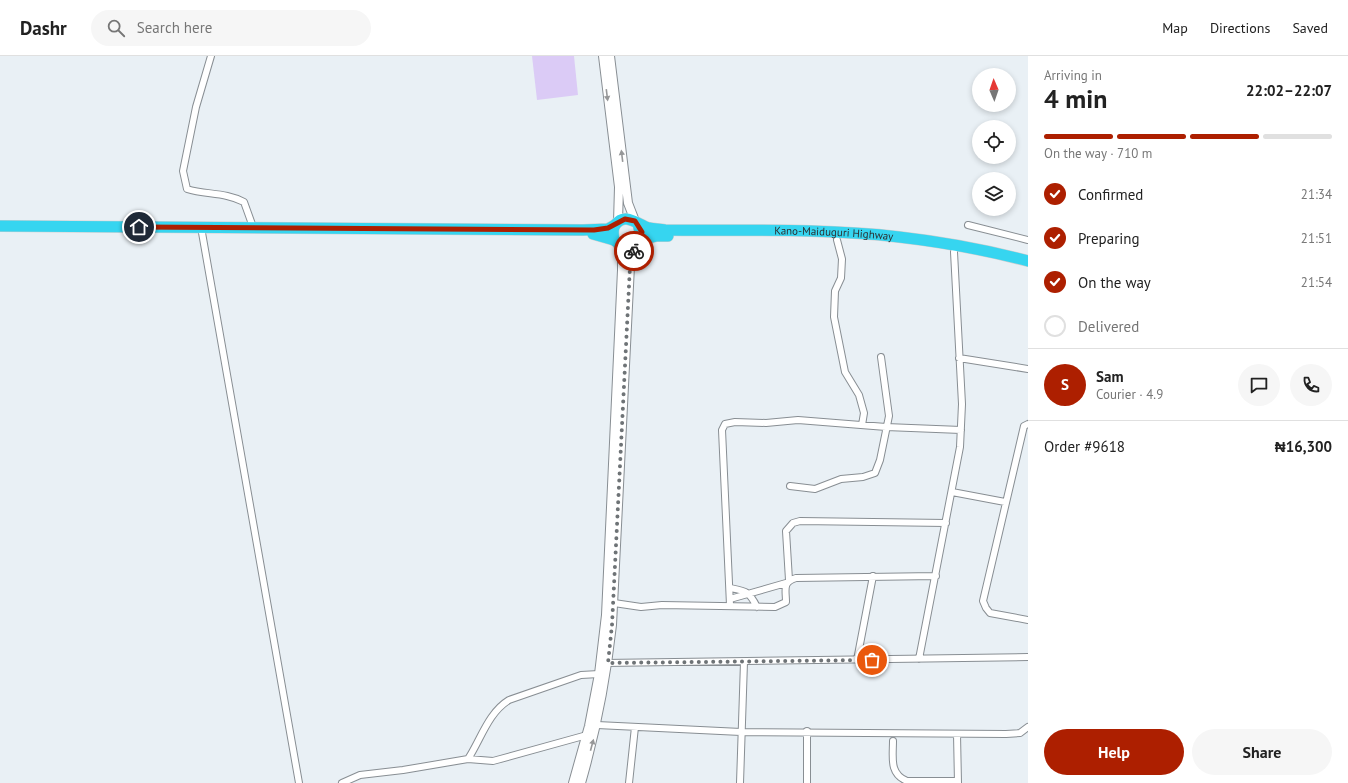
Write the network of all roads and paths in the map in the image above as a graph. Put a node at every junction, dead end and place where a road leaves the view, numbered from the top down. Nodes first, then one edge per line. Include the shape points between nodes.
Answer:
1 (211, 56) edge
2 (603, 56) edge
3 (610, 56) edge
4 (637, 222) junction
5 (616, 223) junction
6 (968, 225) dead end
7 (0, 226) edge
8 (253, 227) junction
9 (201, 230) junction
10 (0, 233) edge
11 (837, 240) junction
12 (1028, 240) edge
13 (616, 242) junction
14 (638, 242) junction
15 (954, 252) junction
16 (1028, 260) edge
17 (1028, 267) edge
18 (881, 357) dead end
19 (959, 358) junction
20 (1028, 369) edge
21 (1028, 424) edge
22 (862, 425) junction
23 (886, 427) junction
24 (961, 430) junction
25 (790, 486) dead end
26 (952, 492) junction
27 (1005, 502) junction
28 (946, 524) junction
29 (873, 576) junction
30 (936, 576) junction
31 (788, 582) junction
32 (730, 588) junction
33 (751, 595) junction
34 (730, 602) junction
35 (614, 603) junction
36 (757, 607) junction
37 (1028, 620) edge
38 (1028, 657) edge
39 (919, 659) junction
40 (857, 660) junction
41 (744, 662) junction
42 (604, 663) junction
43 (599, 674) junction
44 (597, 725) junction
45 (635, 727) junction
46 (1028, 727) edge
47 (807, 731) junction
48 (742, 732) junction
49 (957, 734) junction
50 (1013, 734) junction
51 (587, 735) junction
52 (1028, 735) edge
53 (893, 742) dead end
54 (468, 759) junction
55 (958, 782) edge
56 (299, 783) edge
57 (342, 783) edge
58 (573, 783) edge
59 (581, 783) edge
60 (629, 783) edge
61 (740, 783) edge
62 (807, 783) edge

1 - 8 street via 196,107 183,171 184,183 187,189 199,193 232,196 244,202
2 -> 5 main road via 619,187
4 -> 3 main road via 627,198
4 - 5 highway via 625,219
4 - 14 highway via 642,232
4 - 16 highway, Kano-Maiduguri Highway via 650,228 664,230 802,230 898,237
5 - 8 highway via 608,228 583,230
5 - 13 highway via 613,235
6 - 12 street
7 - 9 highway
8 - 9 highway
9 - 10 highway
9 - 13 highway via 595,234
9 - 56 street
11 - 14 highway, Kano-Maiduguri Highway via 657,236
11 - 15 highway, Kano-Maiduguri Highway via 898,244
11 - 22 street via 842,259 841,278 835,291 834,317 845,372 859,395 864,413
13 - 14 highway via 626,247
13 - 42 main road via 621,253 622,270
14 - 35 main road via 630,266
15 - 17 highway, Kano-Maiduguri Highway
15 - 19 street
18 - 23 street via 889,416
19 - 20 street
19 - 24 street
21 - 27 street via 1024,426
22 - 23 street
22 - 32 street via 798,420 725,424 722,430
23 - 24 street
23 - 25 street via 875,473 870,476 841,479 815,489
24 - 26 street
26 - 27 street
26 - 28 street
27 - 37 street via 983,601 990,613
28 - 30 street
28 - 31 street via 800,521 793,523 786,531
29 - 30 street
29 - 31 street via 804,578
29 - 40 street
30 - 39 street
31 - 33 street
31 - 36 street via 786,602 775,607
32 - 33 street via 746,591
32 - 34 street
33 - 34 street
33 - 36 street
34 - 35 street via 641,607
34 - 36 street
35 - 42 main road
38 - 39 street
39 - 40 street
40 - 41 street
41 - 42 street
41 - 48 street
42 - 43 main road
42 - 44 main road
43 - 51 main road
43 - 54 street via 581,675 509,700 500,706 491,718
44 - 45 street
59 -> 44 main road
45 - 48 street
45 - 60 street
46 - 50 street via 1020,733
47 - 48 street
47 - 49 street
47 - 62 street
48 - 61 street
49 - 50 street
49 - 55 street
50 - 52 street
51 - 54 street via 493,761
51 - 58 main road
53 - 55 street via 893,768 901,779
54 - 57 street via 360,775

